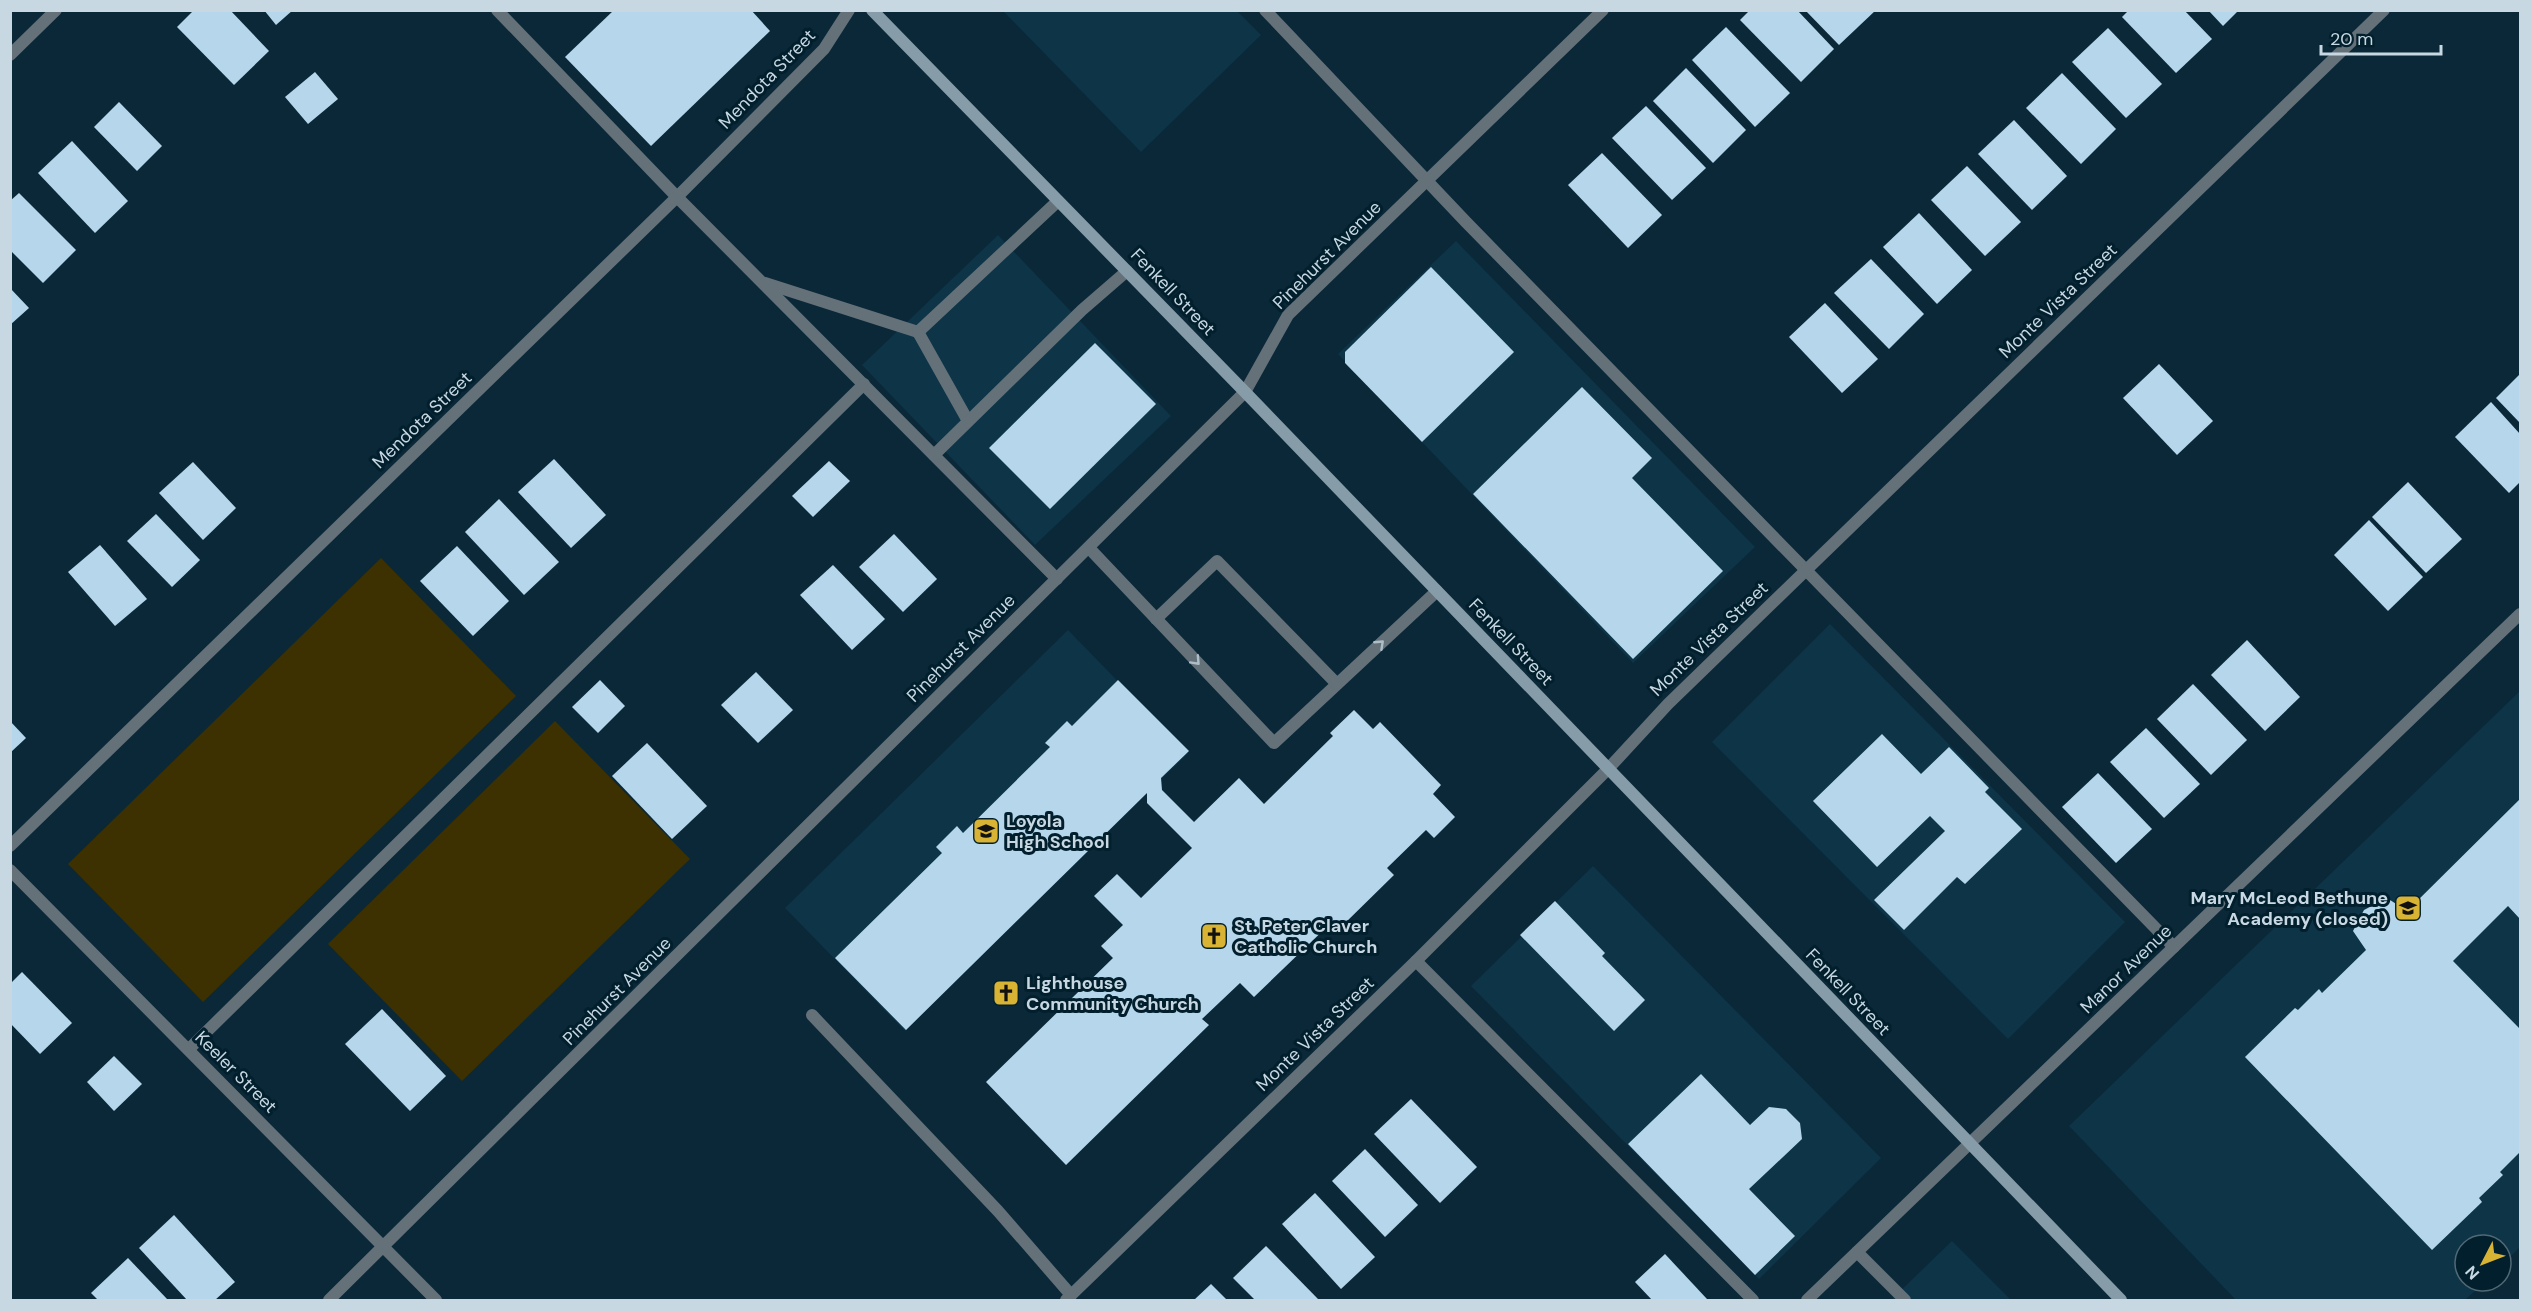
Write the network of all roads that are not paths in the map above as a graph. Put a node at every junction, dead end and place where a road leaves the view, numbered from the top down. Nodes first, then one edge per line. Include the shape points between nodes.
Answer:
1 (56, 10) edge
2 (497, 10) edge
3 (849, 10) edge
4 (872, 10) edge
5 (1265, 10) edge
6 (1603, 10) edge
7 (2384, 10) edge
8 (10, 54) edge
9 (1427, 181) junction
10 (677, 197) junction
11 (1058, 201) junction
12 (1127, 271) junction
13 (762, 282) junction
14 (918, 332) junction
15 (864, 384) junction
16 (1245, 392) junction
17 (968, 421) junction
18 (934, 455) junction
19 (1089, 548) junction
20 (1806, 571) junction
21 (1057, 579) junction
22 (1437, 591) junction
23 (2520, 614) edge
24 (1156, 619) junction
25 (1337, 684) junction
26 (1608, 769) junction
27 (10, 846) edge
28 (10, 870) edge
29 (2174, 947) junction
30 (1416, 961) junction
31 (812, 1015) dead end
32 (189, 1050) junction
33 (1970, 1144) junction
34 (384, 1247) junction
35 (1857, 1252) junction
36 (1069, 1298) edge
37 (329, 1300) edge
38 (436, 1300) edge
39 (1753, 1300) edge
40 (1807, 1300) edge
41 (1905, 1300) edge
42 (2121, 1300) edge

1 - 8 street
2 - 10 street
3 - 10 street, Mendota Street via 824,49
4 - 11 street, Fenkell Street
5 - 9 street
6 - 9 street, Pinehurst Avenue
7 - 20 street, Monte Vista Street
9 - 16 street, Pinehurst Avenue via 1288,315
9 - 20 street
10 - 13 street
10 - 27 street, Mendota Street
11 - 12 street, Fenkell Street
11 - 14 street
12 - 16 street, Fenkell Street
12 - 17 street
13 - 14 street
13 - 15 street
14 - 17 street
15 - 18 street
15 - 32 street
16 - 19 street, Pinehurst Avenue
16 - 22 street, Fenkell Street
17 - 18 street
18 - 21 street
19 - 21 street, Pinehurst Avenue
19 - 24 street
20 - 26 street, Monte Vista Street via 1645,727
20 - 29 street
21 - 34 street, Pinehurst Avenue
25 -> 22 street
22 - 26 street, Fenkell Street
23 - 29 street, Manor Avenue
24 - 25 street via 1217,561
24 -> 25 street via 1274,743
26 - 30 street, Monte Vista Street
26 - 33 street, Fenkell Street
28 - 32 street, Keeler Street
29 - 33 street, Manor Avenue
30 - 36 street, Monte Vista Street
30 - 39 street
31 - 36 street via 998,1211
32 - 34 street, Keeler Street
33 - 35 street, Manor Avenue
33 - 42 street, Fenkell Street
34 - 37 street, Pinehurst Avenue
34 - 38 street, Keeler Street
35 - 40 street, Manor Avenue
35 - 41 street

